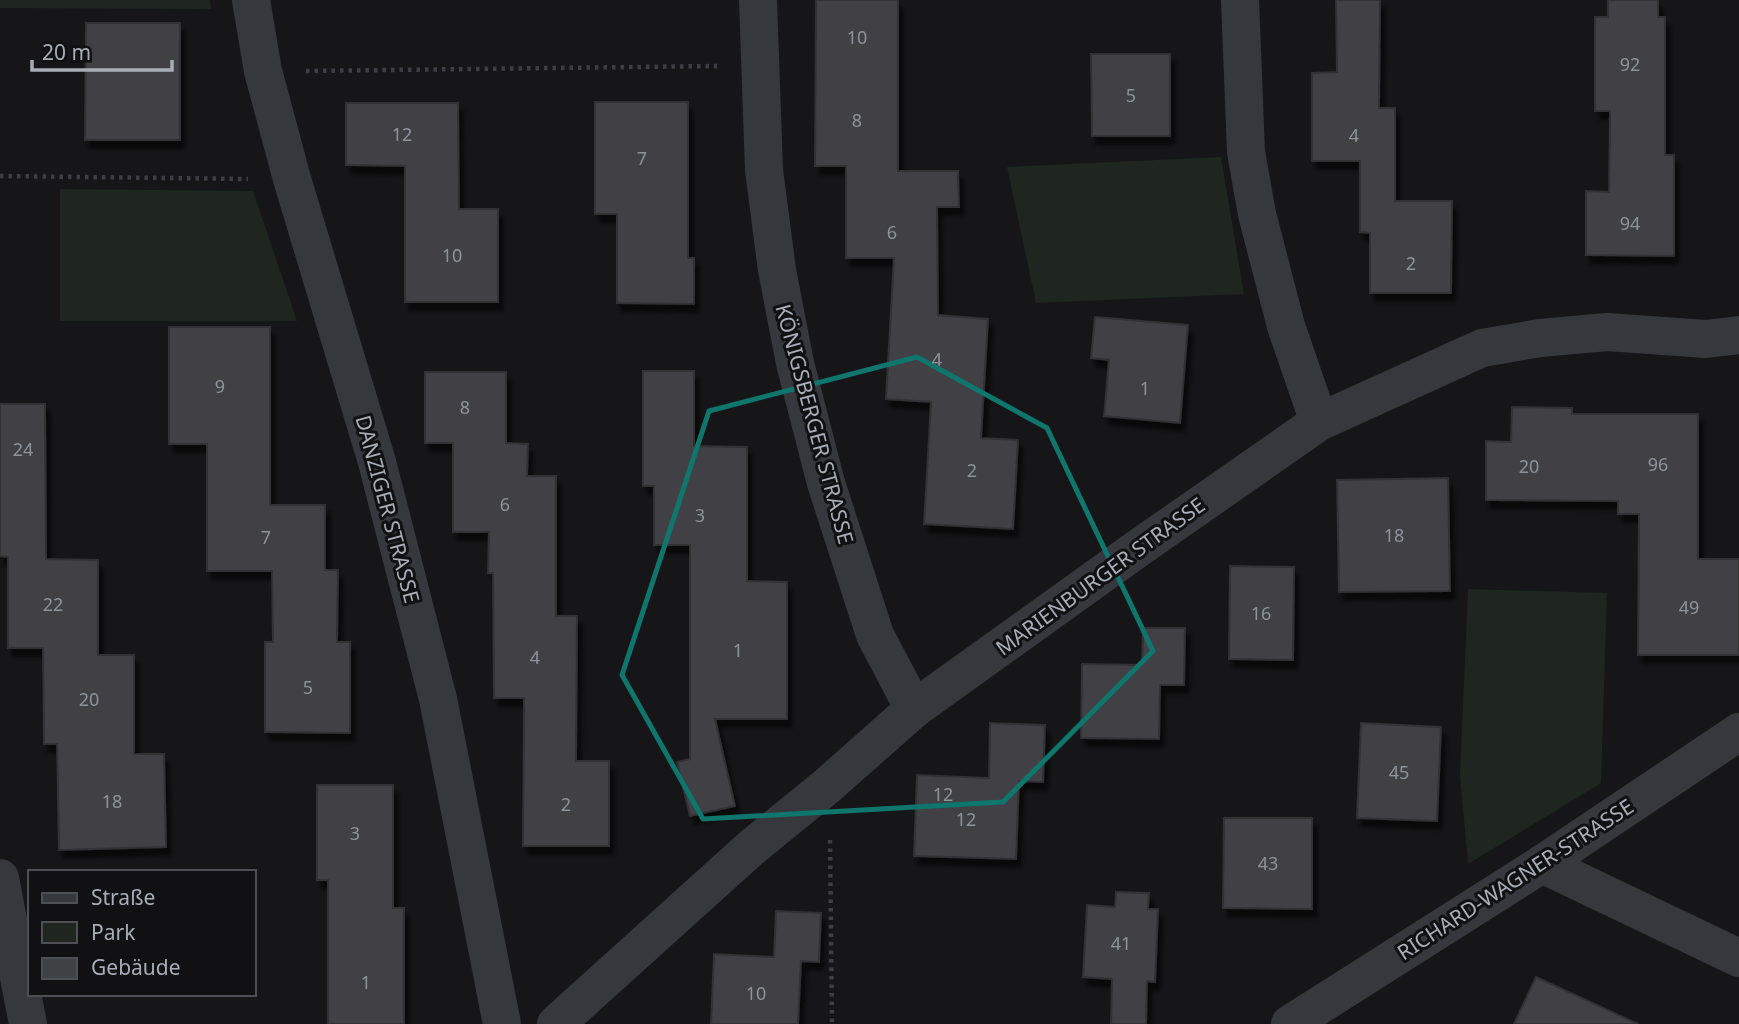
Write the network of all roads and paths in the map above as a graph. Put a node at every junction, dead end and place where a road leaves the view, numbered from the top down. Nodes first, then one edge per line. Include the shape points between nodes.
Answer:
1 (251, 0) edge
2 (758, 0) edge
3 (1240, 0) edge
4 (759, 65) junction
5 (263, 71) junction
6 (0, 176) edge
7 (292, 179) junction
8 (1739, 335) edge
9 (1319, 422) junction
10 (914, 709) junction
11 (1739, 732) edge
12 (827, 786) junction
13 (1542, 864) junction
14 (0, 878) edge
15 (1739, 958) edge
16 (27, 1024) edge
17 (502, 1024) edge
18 (556, 1024) edge
19 (832, 1024) edge
20 (1290, 1024) edge

1 - 5 street, DANZIGER STRASSE
2 - 4 street, KÖNIGSBERGER STRASSE
3 - 9 street via 1246,152 1257,214 1286,326
4 - 5 path
4 - 10 street, KÖNIGSBERGER STRASSE via 764,170 794,363 826,483 875,635
5 - 7 street, DANZIGER STRASSE
6 - 7 path
7 - 17 street, DANZIGER STRASSE via 377,461 439,699
8 - 9 street, MARIENBURGER STRASSE via 1706,339 1607,332 1482,348
9 - 10 street, MARIENBURGER STRASSE
10 - 12 street, MARIENBURGER STRASSE
11 - 13 street, RICHARD-WAGNER-STRASSE
12 - 18 street, MARIENBURGER STRASSE via 751,848
12 - 19 path
13 - 15 street
13 - 20 street, RICHARD-WAGNER-STRASSE
14 - 16 street

